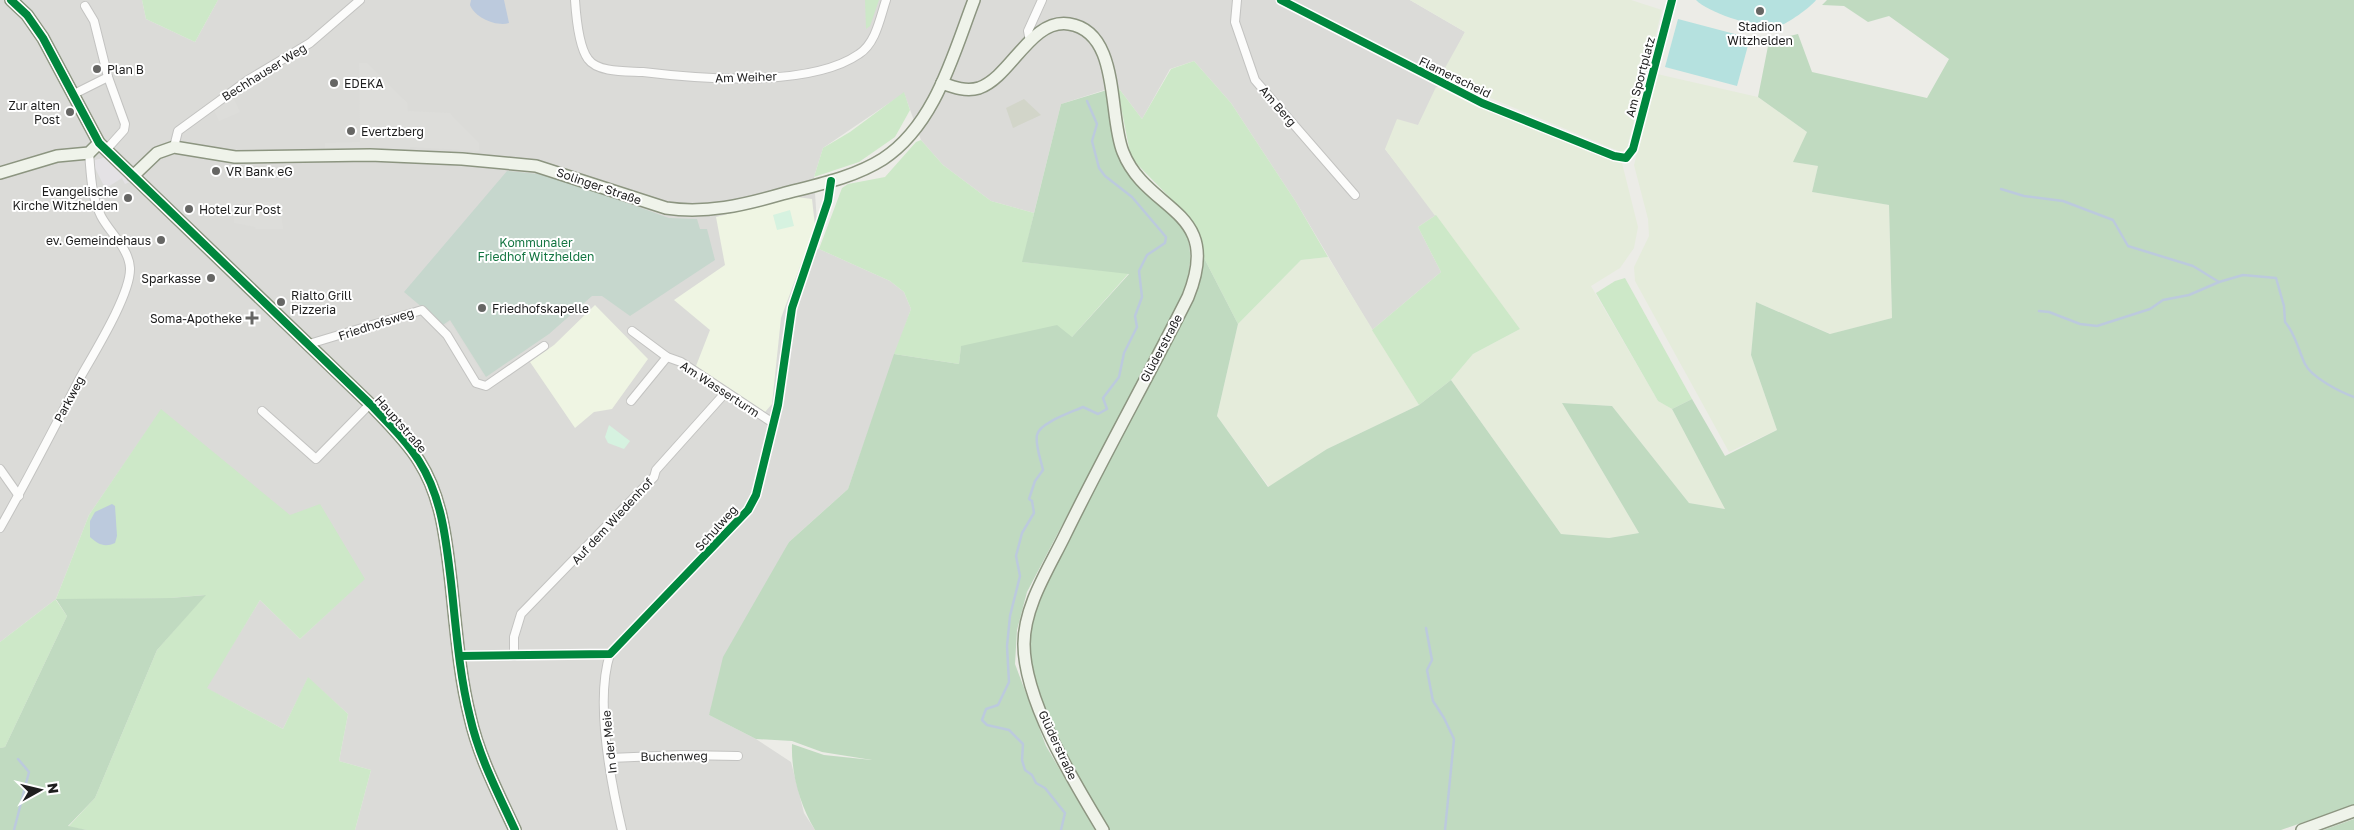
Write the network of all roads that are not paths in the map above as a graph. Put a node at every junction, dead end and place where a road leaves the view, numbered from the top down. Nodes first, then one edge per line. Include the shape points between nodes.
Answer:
1 (11, 0) edge
2 (360, 0) edge
3 (575, 0) edge
4 (886, 0) edge
5 (974, 0) edge
6 (1042, 0) edge
7 (1236, 0) edge
8 (1281, 0) edge
9 (1672, 0) edge
10 (85, 6) dead end
11 (1030, 41) junction
12 (108, 77) junction
13 (942, 83) junction
14 (74, 94) junction
15 (174, 146) junction
16 (102, 147) junction
17 (89, 153) junction
18 (1626, 158) joint
19 (0, 173) edge
20 (133, 176) junction
21 (831, 181) junction
22 (1356, 195) dead end
23 (632, 330) dead end
24 (309, 344) junction
25 (544, 346) dead end
26 (667, 357) junction
27 (726, 392) junction
28 (631, 402) dead end
29 (370, 404) junction
30 (262, 411) dead end
31 (773, 423) junction
32 (0, 469) edge
33 (19, 496) junction
34 (0, 528) edge
35 (610, 654) junction
36 (460, 656) junction
37 (514, 656) junction
38 (738, 756) dead end
39 (610, 758) junction
40 (2354, 812) edge
41 (515, 830) edge
42 (622, 830) edge
43 (1103, 830) edge
44 (2302, 830) edge

1 - 14 main road, Hauptstraße via 36,26
2 - 15 street, Bechhauser Weg via 310,43 248,80 178,131
3 - 4 street, Am Weiher via 582,44 588,59 597,66 713,78 785,76 851,59 862,52 873,37
5 - 13 main road, Solinger Straße
6 - 11 street via 1028,31
7 - 22 street, Am Berg via 1236,22 1255,80
8 - 18 street, Flamerscheid via 1482,103
9 - 18 street, Am Sportplatz via 1633,148
10 - 12 street via 94,20
11 - 13 main road, Glüderstraße via 992,80 979,88 969,90
11 - 43 main road, Glüderstraße via 1048,28 1062,24 1084,30 1098,44 1108,72 1118,139 1125,158 1138,177 1186,220 1194,234 1197,250 1196,271 1188,297 1044,577 1025,631 1027,670 1037,701 1066,765
12 - 14 street
12 - 16 street via 125,124 124,130
13 - 21 main road, Solinger Straße via 920,120 892,152
14 - 16 main road, Hauptstraße
15 - 20 main road via 156,153
15 - 21 main road, Solinger Straße via 235,157 370,155 519,163 558,171 684,211 705,211 742,204
16 - 17 main road
16 - 20 main road, Hauptstraße
17 - 19 main road via 57,156
17 - 33 street, Parkweg via 93,196 100,215 124,250 130,266 125,291
20 - 24 main road, Hauptstraße
21 - 31 street, Schulweg via 828,202 792,308
23 - 26 street, Am Wasserturm
24 - 25 street, Friedhofsweg via 422,310 447,335 476,383 486,386
24 - 29 main road, Hauptstraße
26 - 27 street, Am Wasserturm via 682,362
26 - 28 street, Am Wasserturm
27 - 31 street, Am Wasserturm
27 - 37 street, Auf dem Wiedenhof via 656,470 654,478 522,614 514,637
29 - 30 street via 316,459
29 - 36 main road, Hauptstraße via 420,462 440,508
31 - 35 street, Schulweg via 756,495 748,510
32 - 33 street
33 - 34 street, Parkweg
35 - 37 street
35 - 39 street, In der Meie via 604,702
36 - 37 street
36 - 41 main road, Hauptstraße via 475,736
38 - 39 street, Buchenweg
39 - 42 street, In der Meie
40 - 44 main road

